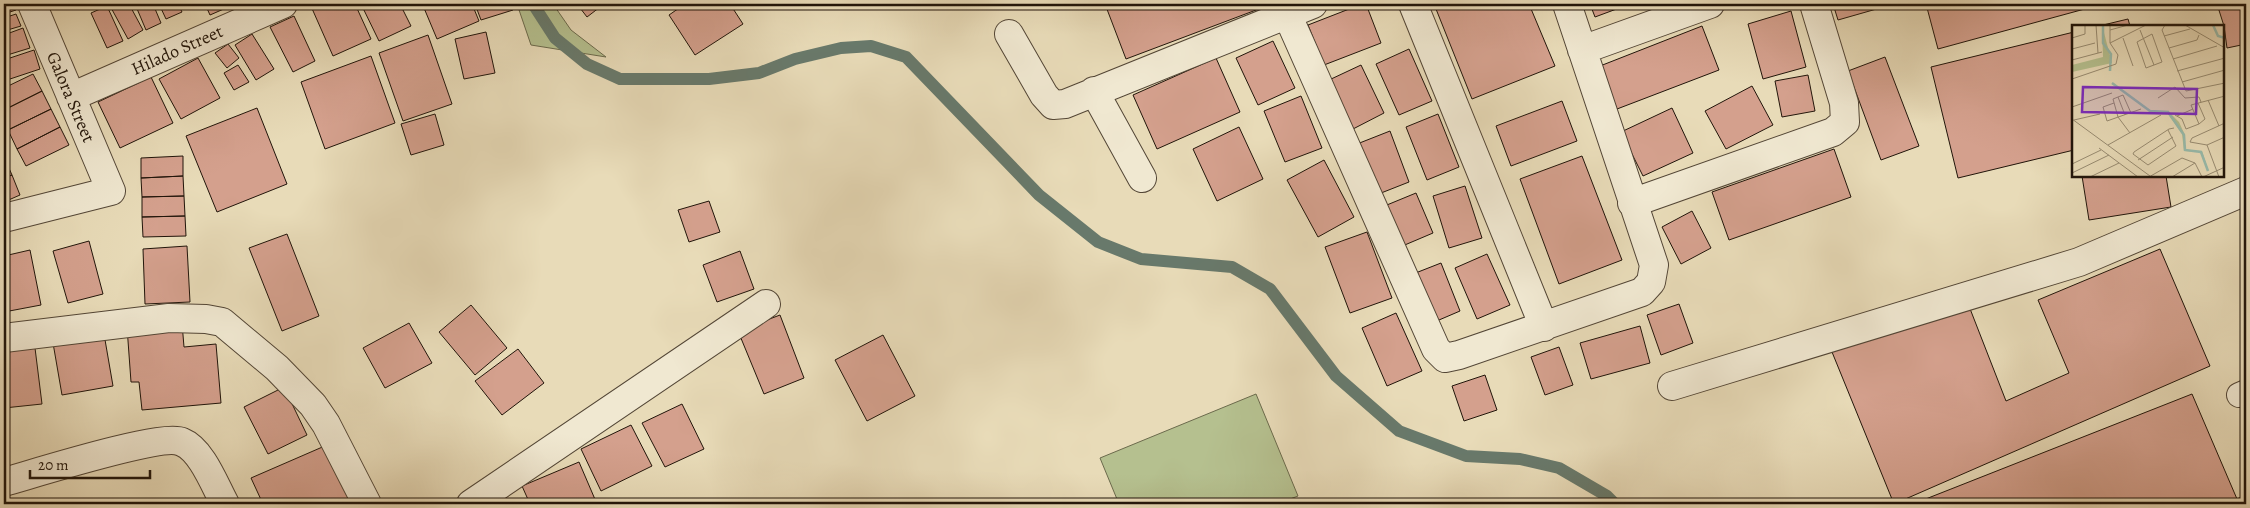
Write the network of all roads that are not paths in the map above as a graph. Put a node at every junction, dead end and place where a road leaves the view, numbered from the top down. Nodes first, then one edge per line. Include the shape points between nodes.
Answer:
1 (32, 4) edge
2 (283, 4) edge
3 (1313, 4) edge
4 (1413, 4) edge
5 (1567, 4) edge
6 (1710, 4) edge
7 (1814, 4) edge
8 (1286, 14) junction
9 (1009, 34) dead end
10 (1582, 50) junction
11 (1094, 91) junction
12 (71, 97) junction
13 (1142, 178) dead end
14 (2246, 191) edge
15 (1632, 203) junction
16 (4, 218) edge
17 (766, 304) dead end
18 (1544, 327) junction
19 (4, 338) edge
20 (1672, 386) dead end
21 (4, 482) edge
22 (225, 504) edge
23 (367, 504) edge
24 (471, 504) edge

1 - 12 street, Galora Street
2 - 12 street, Hilado Street
3 - 8 street
4 - 18 street
5 - 10 street
6 - 10 street
7 - 15 street via 1844,103 1845,122 1833,132
8 - 11 street
8 - 18 street via 1436,349 1445,358 1459,356
9 - 11 street via 1053,105 1064,104
10 - 15 street
11 - 13 street
12 - 16 street, Galora Street via 111,191
14 - 20 street via 2079,262
15 - 18 street via 1654,265 1651,282 1642,292
17 - 24 street
19 - 23 street via 169,318 222,322 277,368 313,405
21 - 22 street via 155,441 182,442 201,459

